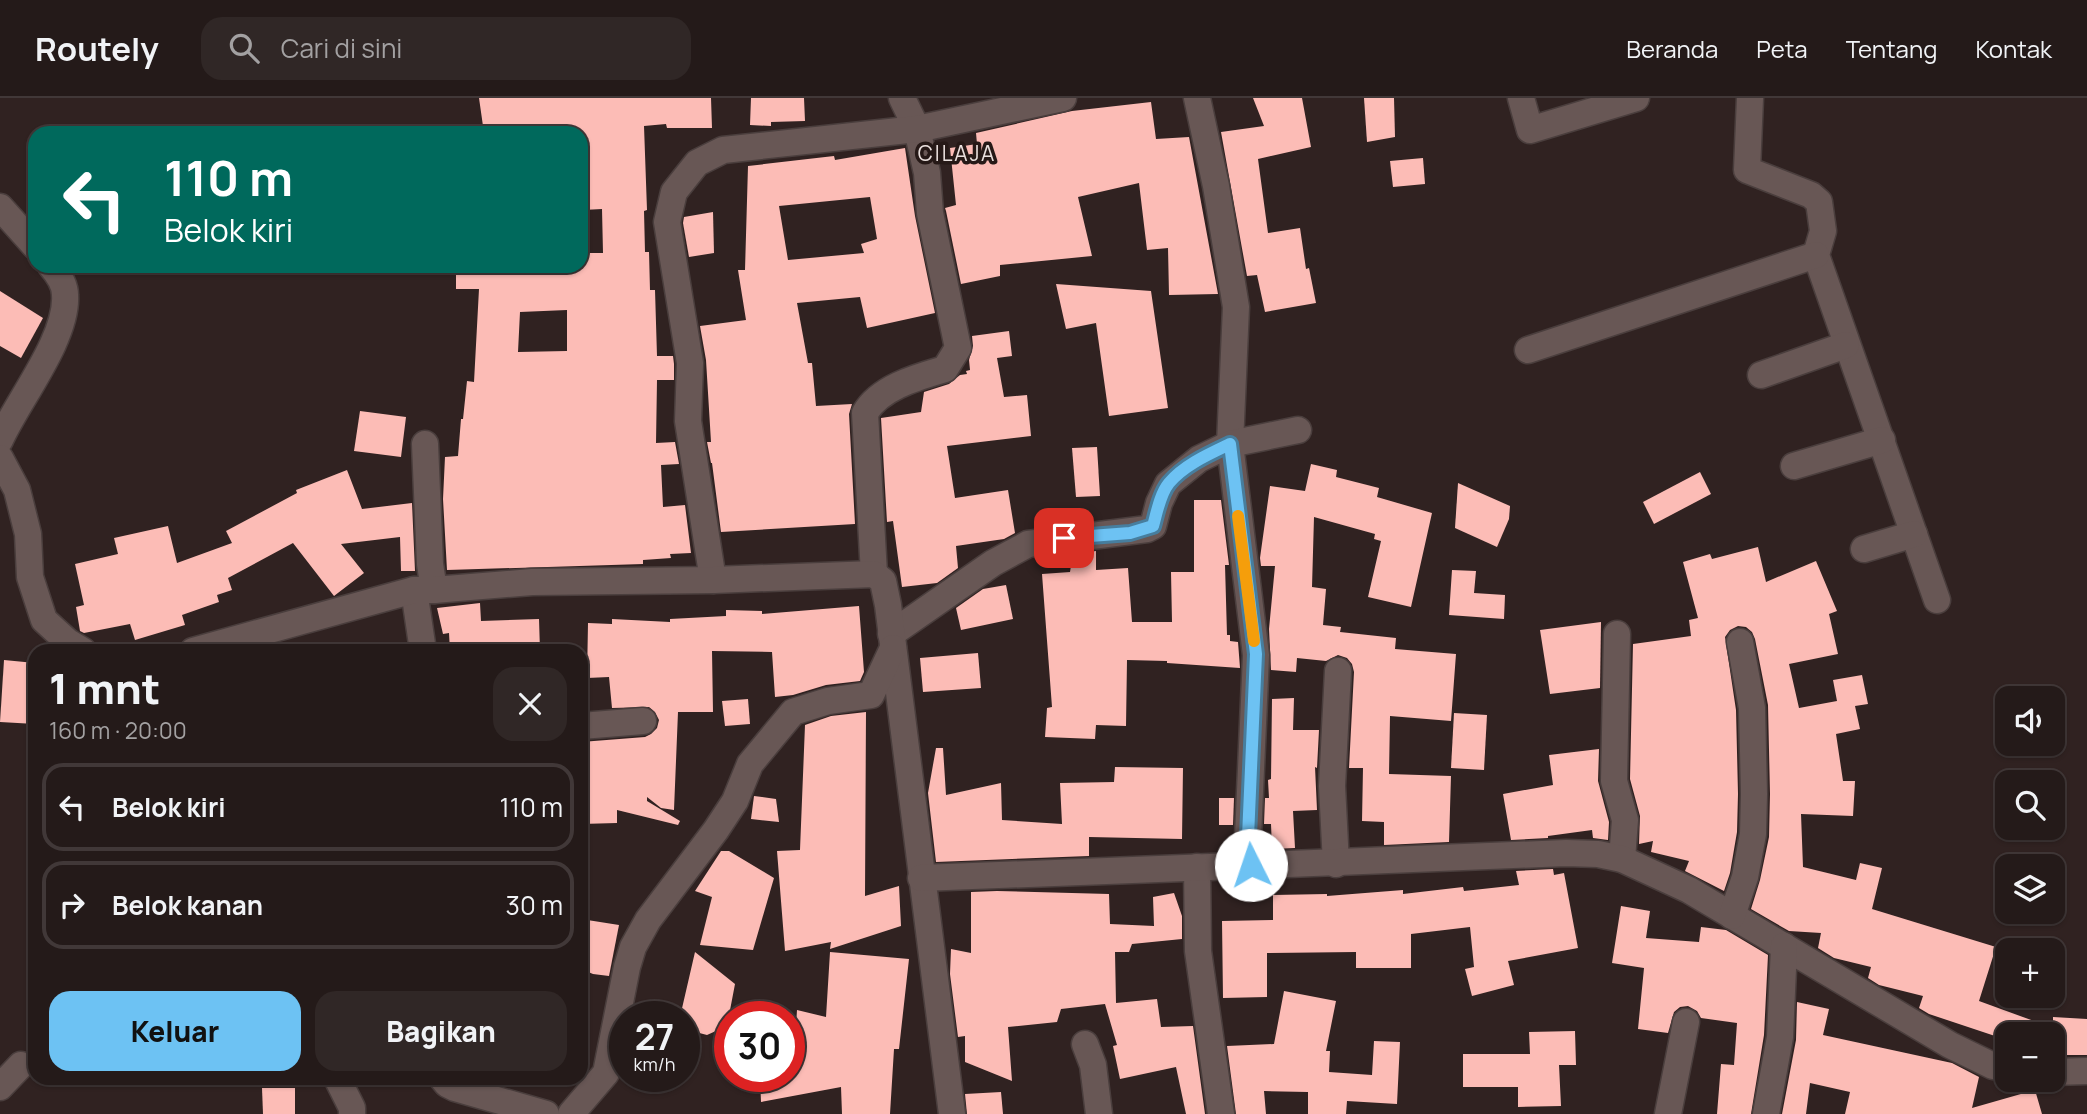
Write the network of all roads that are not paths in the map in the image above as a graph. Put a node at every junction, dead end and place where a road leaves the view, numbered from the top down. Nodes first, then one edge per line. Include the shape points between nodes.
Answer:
1 (902, 98) edge
2 (1063, 98) edge
3 (1197, 98) edge
4 (1521, 98) edge
5 (1636, 98) edge
6 (1749, 98) edge
7 (917, 129) junction
8 (0, 207) edge
9 (28, 238) edge
10 (1816, 255) junction
11 (57, 273) edge
12 (1846, 345) junction
13 (1528, 349) dead end
14 (1761, 375) dead end
15 (1298, 430) dead end
16 (0, 440) edge
17 (1882, 440) junction
18 (425, 444) dead end
19 (1230, 444) junction
20 (0, 458) edge
21 (1794, 466) dead end
22 (1914, 534) junction
23 (1864, 549) dead end
24 (874, 574) junction
25 (713, 580) junction
26 (424, 590) junction
27 (1937, 600) dead end
28 (1617, 634) dead end
29 (892, 641) junction
30 (1740, 642) dead end
31 (71, 644) edge
32 (220, 644) edge
33 (423, 644) edge
34 (1338, 671) dead end
35 (643, 721) dead end
36 (588, 725) edge
37 (1622, 859) junction
38 (1336, 864) junction
39 (1251, 865) junction
40 (1197, 866) junction
41 (921, 878) junction
42 (1732, 916) junction
43 (1784, 946) junction
44 (1686, 1022) dead end
45 (1085, 1044) dead end
46 (21, 1065) dead end
47 (1995, 1066) edge
48 (2087, 1071) edge
49 (2065, 1072) edge
50 (340, 1085) edge
51 (449, 1085) edge
52 (0, 1087) edge
53 (352, 1114) edge
54 (546, 1114) edge
55 (571, 1114) edge
56 (952, 1114) edge
57 (1099, 1114) edge
58 (1221, 1114) edge
59 (1668, 1114) edge
60 (1766, 1114) edge

1 - 7 street
2 - 7 street
3 - 19 street via 1236,307
4 - 5 street via 1530,130
6 - 10 street via 1747,170 1819,202 1823,231
7 - 24 street via 958,348 945,369 883,394 865,413
7 - 25 street via 723,150 697,163 674,192 667,222 690,363 688,421
8 - 9 street
10 - 12 street
10 - 13 street
11 - 16 street via 65,295 55,340
12 - 14 street
12 - 17 street
15 - 19 street
17 - 21 street
17 - 22 street
18 - 26 street via 430,564
19 - 29 street via 1199,459 1168,484 1153,526 1130,533 1028,544 993,563
19 - 39 street via 1256,654 1248,837
20 - 31 street via 17,490 30,577 44,620
22 - 23 street
22 - 27 street
24 - 25 street
24 - 29 street via 883,581
25 - 26 street via 532,582
26 - 32 street
26 - 33 street
28 - 37 street via 1614,781 1625,820
29 - 41 street
29 - 55 street via 871,695 793,712 750,764 735,801 633,947 606,1073
30 - 42 street via 1752,708 1753,834
34 - 38 street via 1332,786
35 - 36 street
37 - 38 street via 1566,853
37 - 42 street
38 - 39 street
39 - 40 street
40 - 41 street
40 - 58 street via 1198,951
41 - 56 street
42 - 43 street
43 - 47 street via 1950,1045
43 - 60 street via 1780,1037
44 - 59 street
45 - 57 street via 1093,1065
46 - 52 street
48 - 49 street
50 - 53 street
51 - 54 street

